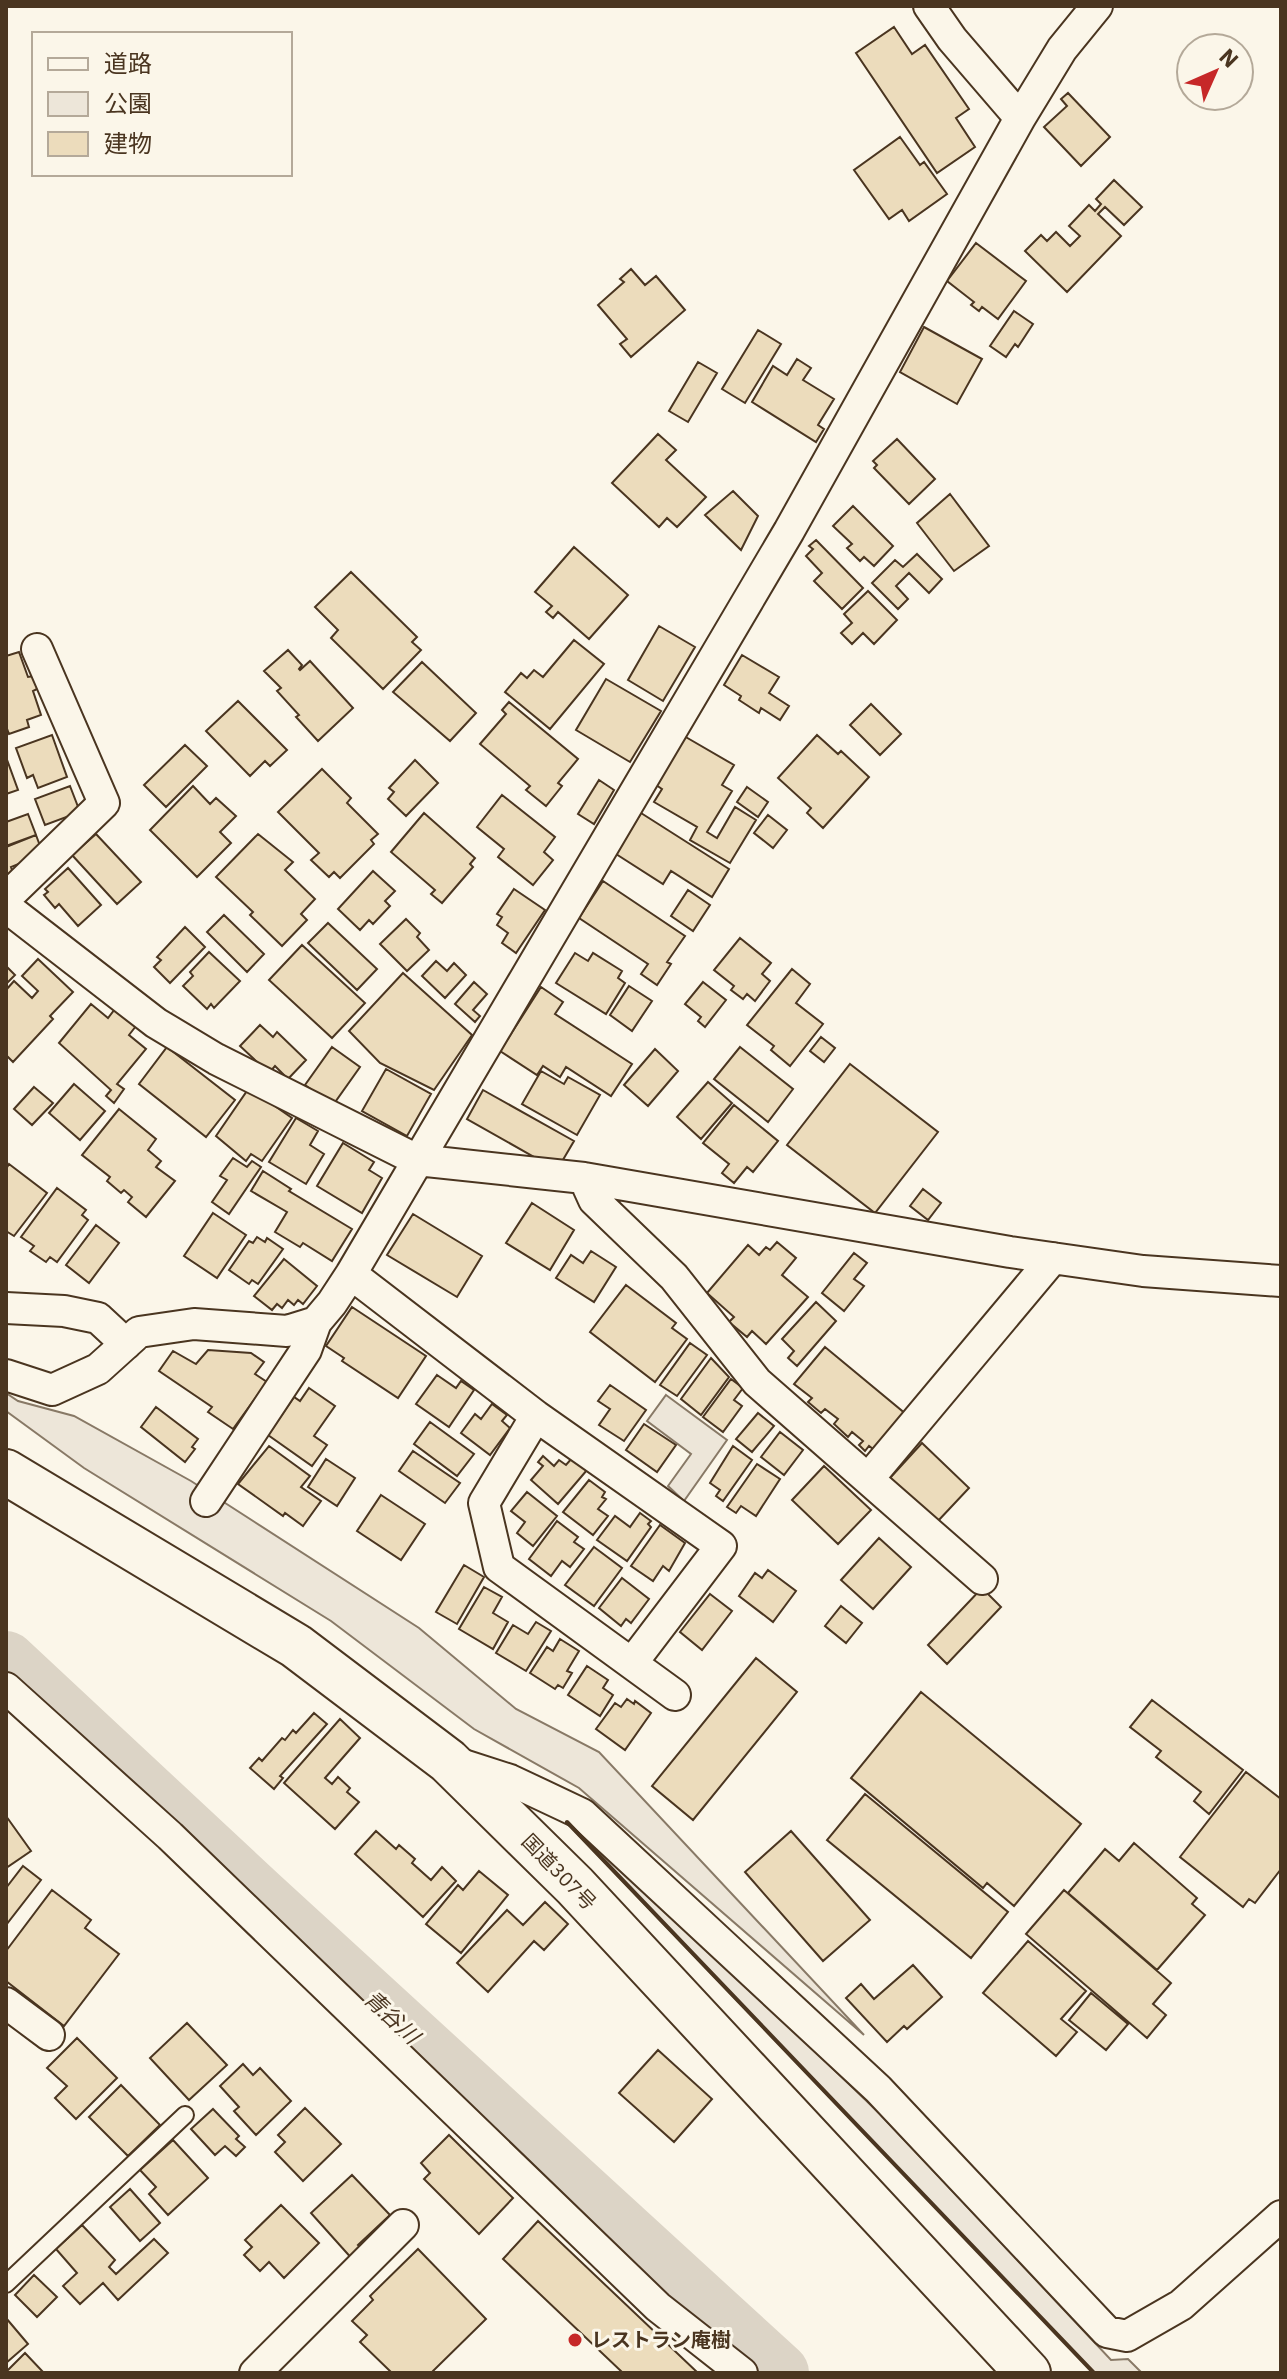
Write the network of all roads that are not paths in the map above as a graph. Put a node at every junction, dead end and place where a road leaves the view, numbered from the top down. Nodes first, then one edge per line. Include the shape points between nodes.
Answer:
1 (929, 6) edge
2 (1097, 6) edge
3 (1020, 118) junction
4 (37, 649) dead end
5 (6, 898) edge
6 (6, 907) edge
7 (417, 1160) junction
8 (584, 1178) junction
9 (1053, 1258) junction
10 (351, 1274) junction
11 (1281, 1281) edge
12 (6, 1308) edge
13 (316, 1322) junction
14 (126, 1344) junction
15 (6, 1375) edge
16 (536, 1416) junction
17 (6, 1472) edge
18 (868, 1479) junction
19 (206, 1501) dead end
20 (982, 1579) dead end
21 (632, 1663) junction
22 (6, 1688) edge
23 (675, 1695) dead end
24 (448, 1761) junction
25 (6, 2003) edge
26 (49, 2035) dead end
27 (185, 2115) dead end
28 (1281, 2216) edge
29 (403, 2225) dead end
30 (6, 2284) edge
31 (255, 2373) edge
32 (742, 2373) edge
33 (1028, 2373) edge

1 - 3 street
2 - 3 street via 1062,49
3 - 7 street via 781,544
4 - 5 street via 104,803
6 - 7 street via 156,1023
7 - 8 street
7 - 10 street
8 - 9 street
8 - 18 street via 594,1200 674,1277 757,1382
9 - 11 street
9 - 18 street
10 - 13 street
10 - 16 street
12 - 14 street via 98,1318
13 - 14 street via 287,1331 194,1324 139,1332
13 - 19 street via 306,1350
14 - 15 street via 98,1369 52,1390
16 - 21 street via 484,1503 499,1567
16 - 21 street via 721,1546
17 - 24 highway, 国道307号 via 296,1646
18 - 20 street
21 - 23 street
22 - 32 street via 170,1836 658,2307
24 - 28 street via 510,1780 582,1814 878,2089 1107,2332 1127,2336 1181,2305
24 - 33 highway, 国道307号 via 575,1886
25 - 26 street
27 - 30 lane
29 - 31 street

